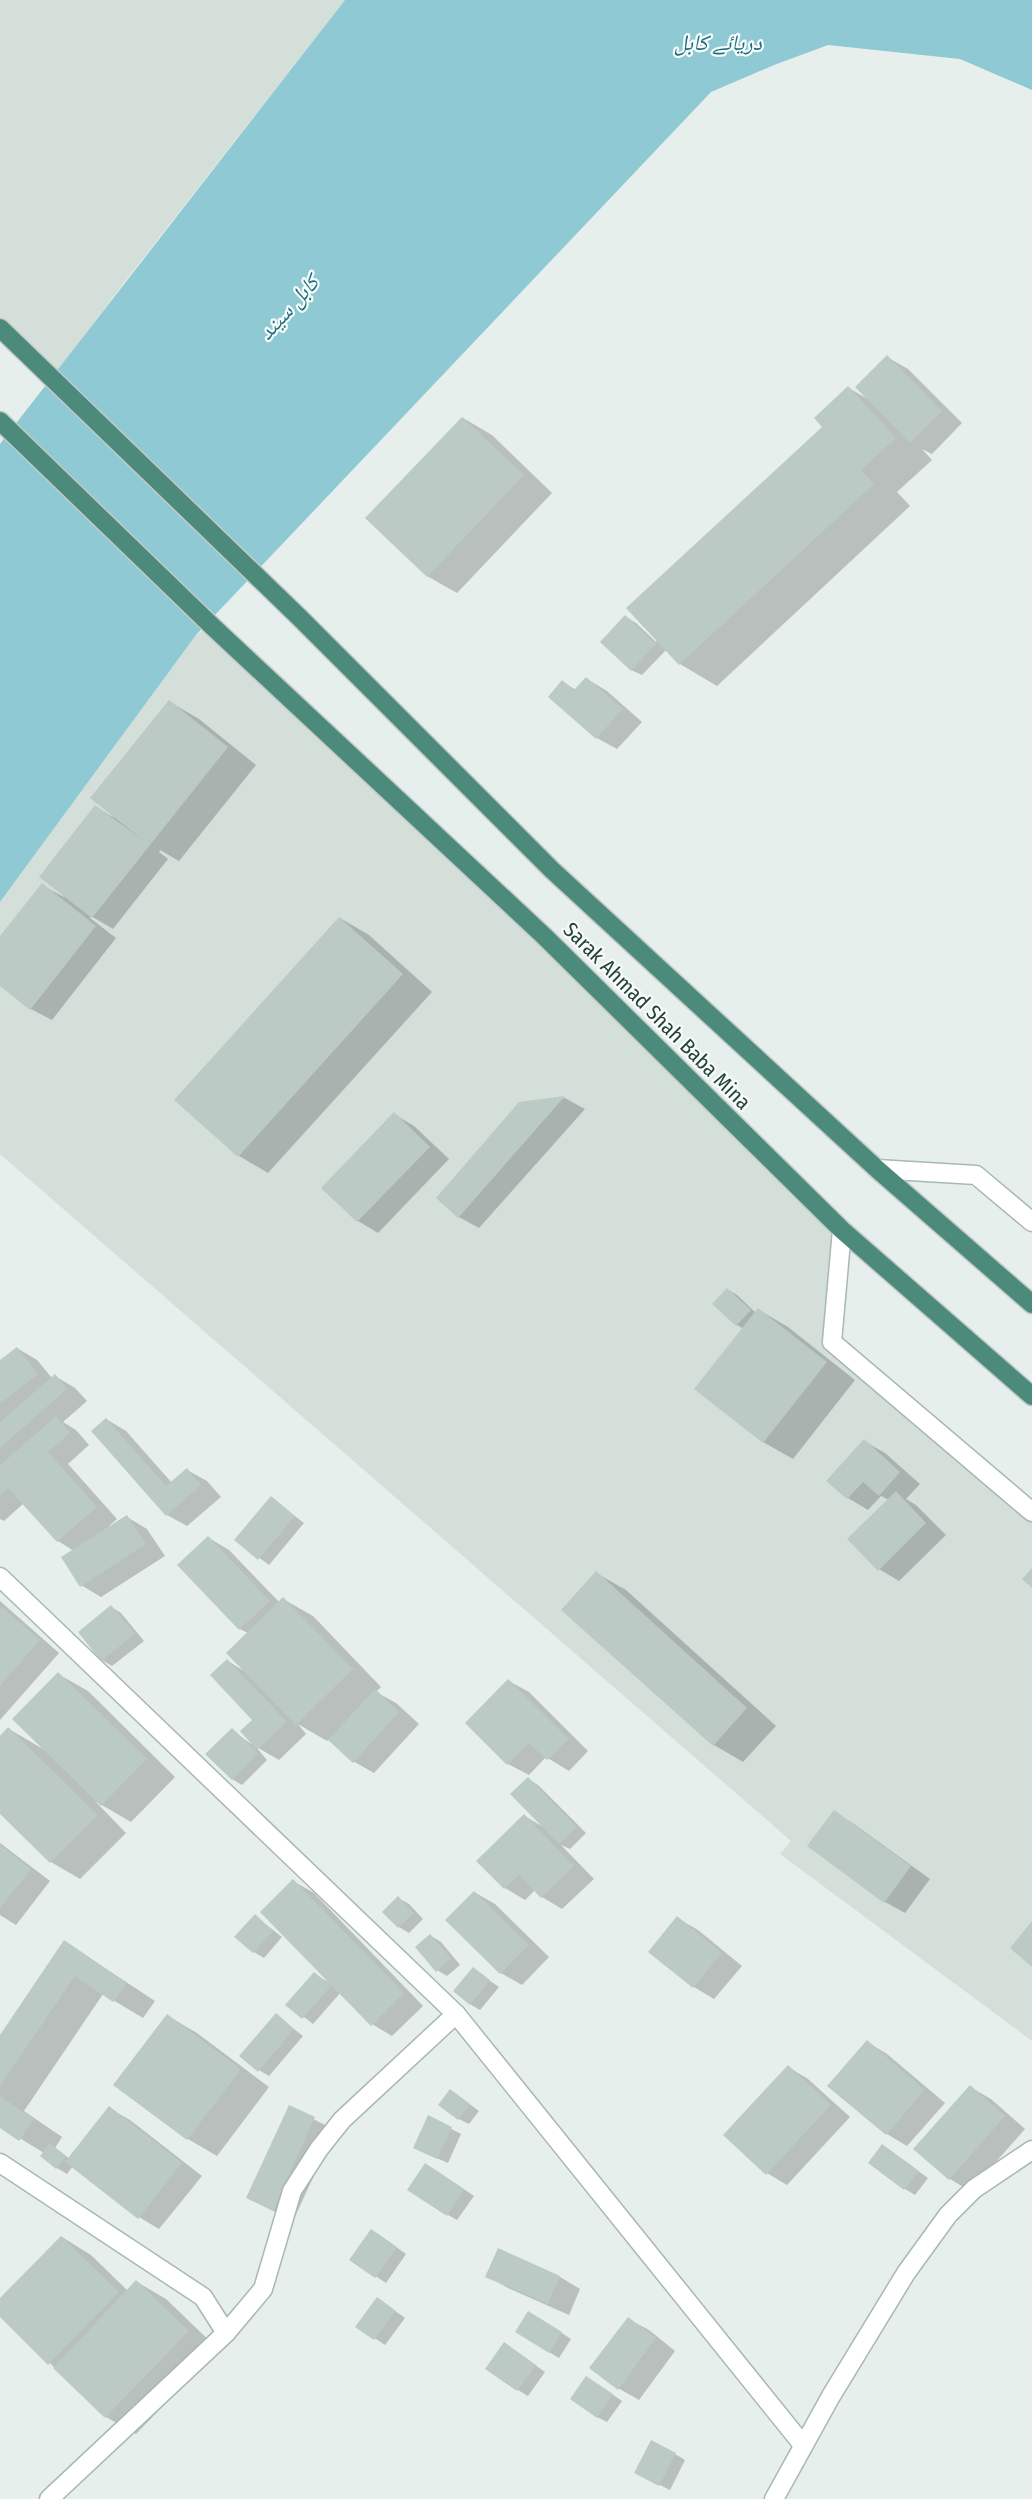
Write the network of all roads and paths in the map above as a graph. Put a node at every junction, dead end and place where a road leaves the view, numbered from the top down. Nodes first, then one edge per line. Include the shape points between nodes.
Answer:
1 (0, 328) edge
2 (0, 421) edge
3 (877, 1169) junction
4 (1032, 1222) edge
5 (842, 1230) junction
6 (1032, 1304) edge
7 (1032, 1396) edge
8 (1032, 1512) edge
9 (0, 1577) edge
10 (456, 2014) junction
11 (1032, 2150) edge
12 (0, 2163) edge
13 (226, 2332) junction
14 (803, 2445) junction
15 (49, 2499) edge
16 (774, 2499) edge

1 - 3 highway via 299,617 552,870
2 - 5 highway, Sarak Ahmad Shah Baba Mina via 253,665 544,936
3 - 4 street via 976,1175
3 - 6 highway
5 - 7 highway, Sarak Ahmad Shah Baba Mina
5 - 8 street via 832,1342
9 - 10 street
10 - 13 street via 342,2120 319,2148 292,2191 262,2289
10 - 14 street
11 - 14 street via 974,2188 948,2215 906,2273
12 - 13 street via 203,2297
13 - 15 street
14 - 16 street

